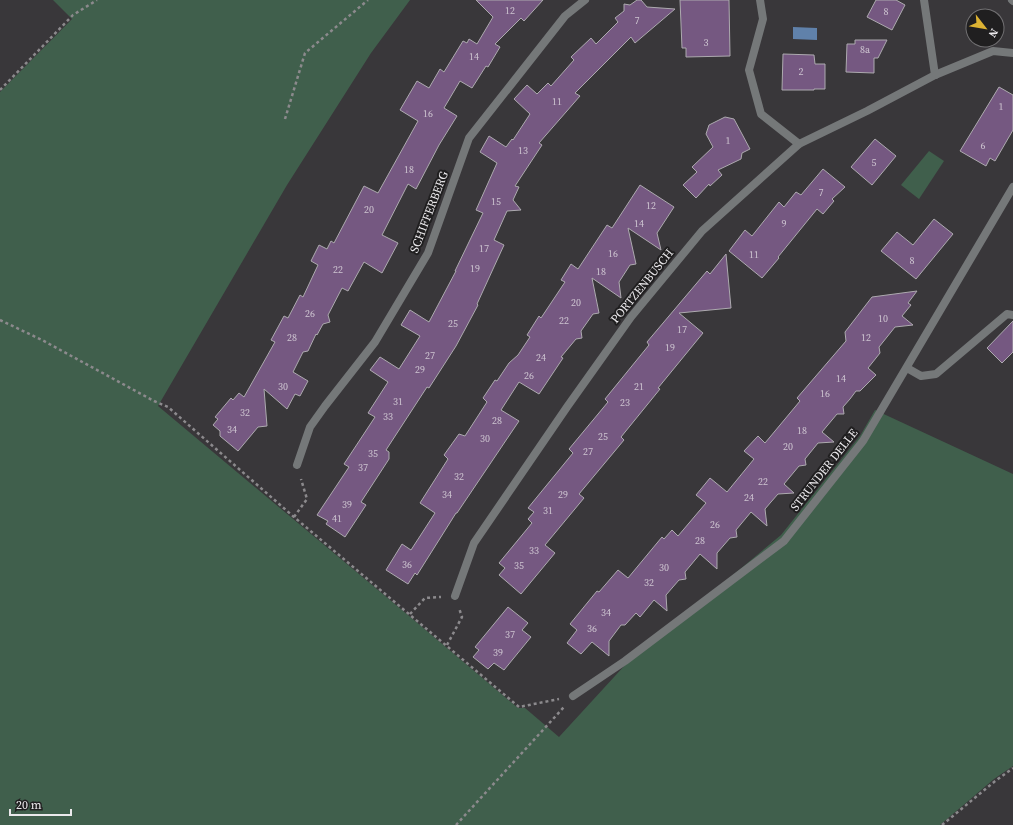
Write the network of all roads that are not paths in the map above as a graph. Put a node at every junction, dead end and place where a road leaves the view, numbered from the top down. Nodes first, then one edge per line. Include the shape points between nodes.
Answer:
1 (585, 0) edge
2 (760, 0) edge
3 (924, 0) edge
4 (1013, 54) edge
5 (934, 75) junction
6 (799, 144) junction
7 (1013, 187) edge
8 (1013, 315) edge
9 (907, 368) junction
10 (297, 465) road end
11 (455, 596) road end
12 (573, 696) road end

1 - 10 street, SCHIFFERBERG via 565,16 469,138 428,253 375,342 310,427
2 - 6 street via 763,19 749,70 761,114
3 - 5 street
4 - 5 street, PORTZENBUSCH via 993,51
5 - 6 street, PORTZENBUSCH
6 - 11 street, PORTZENBUSCH via 702,231 631,317 474,543
7 - 9 street, STRUNDER DELLE
8 - 9 street via 1007,314 936,374 921,376
9 - 12 street, STRUNDER DELLE via 863,441 784,541 625,661

